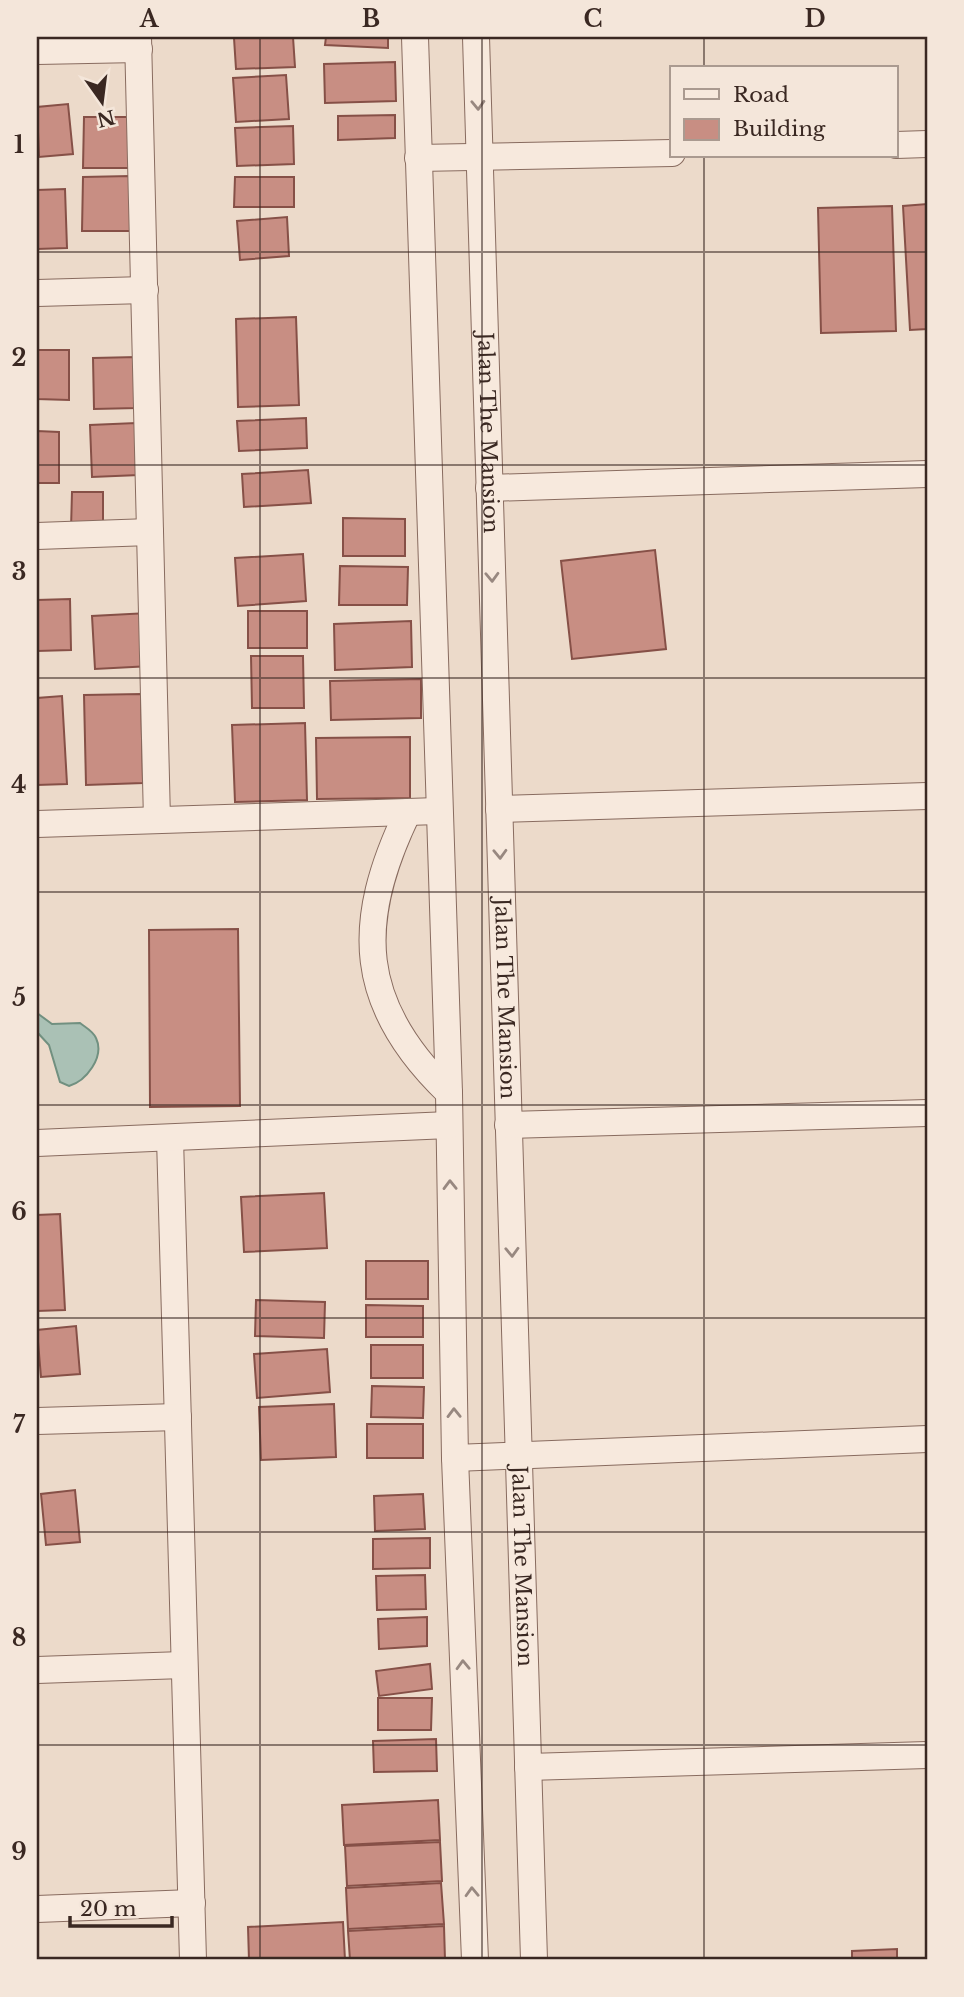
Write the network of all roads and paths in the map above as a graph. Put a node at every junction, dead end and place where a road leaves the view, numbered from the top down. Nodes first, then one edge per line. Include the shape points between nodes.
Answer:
1 (415, 37) edge
2 (476, 37) edge
3 (139, 43) edge
4 (37, 51) edge
5 (927, 144) edge
6 (898, 145) edge
7 (670, 153) edge
8 (418, 158) junction
9 (480, 159) junction
10 (145, 290) junction
11 (37, 293) edge
12 (927, 474) edge
13 (489, 488) junction
14 (150, 532) junction
15 (37, 536) edge
16 (927, 796) edge
17 (499, 810) junction
18 (438, 811) junction
19 (408, 812) junction
20 (157, 820) junction
21 (37, 824) edge
22 (449, 1093) junction
23 (927, 1113) edge
24 (449, 1125) junction
25 (508, 1125) junction
26 (170, 1138) junction
27 (37, 1143) edge
28 (178, 1418) junction
29 (37, 1421) edge
30 (927, 1439) edge
31 (519, 1454) junction
32 (455, 1458) junction
33 (183, 1665) junction
34 (37, 1670) edge
35 (927, 1755) edge
36 (528, 1767) junction
37 (192, 1903) junction
38 (37, 1909) edge
39 (193, 1960) edge
40 (475, 1960) edge
41 (534, 1960) edge

1 - 8 street
2 -> 9 street, Jalan The Mansion
3 - 4 street
3 - 10 street
5 - 6 street
7 - 9 street
8 - 9 street
8 - 18 street
9 - 13 street, Jalan The Mansion
10 - 11 street
10 - 14 street
12 - 13 street
13 -> 17 street, Jalan The Mansion
14 - 15 street
14 - 20 street
16 - 17 street
17 -> 25 street, Jalan The Mansion
18 - 19 street
18 - 22 street
19 - 20 street
19 - 22 street via 377,888 371,926 374,964 383,1001 399,1036
20 - 21 street
22 - 24 street
23 - 25 street
24 - 26 street
32 -> 24 street
25 -> 31 street, Jalan The Mansion
26 - 27 street
26 - 28 street
28 - 29 street
28 - 33 street
30 - 31 street
31 - 32 street
31 - 36 street, Jalan The Mansion
40 -> 32 street
33 - 34 street
33 - 37 street
35 - 36 street
36 - 41 street, Jalan The Mansion
37 - 38 street
37 - 39 street

